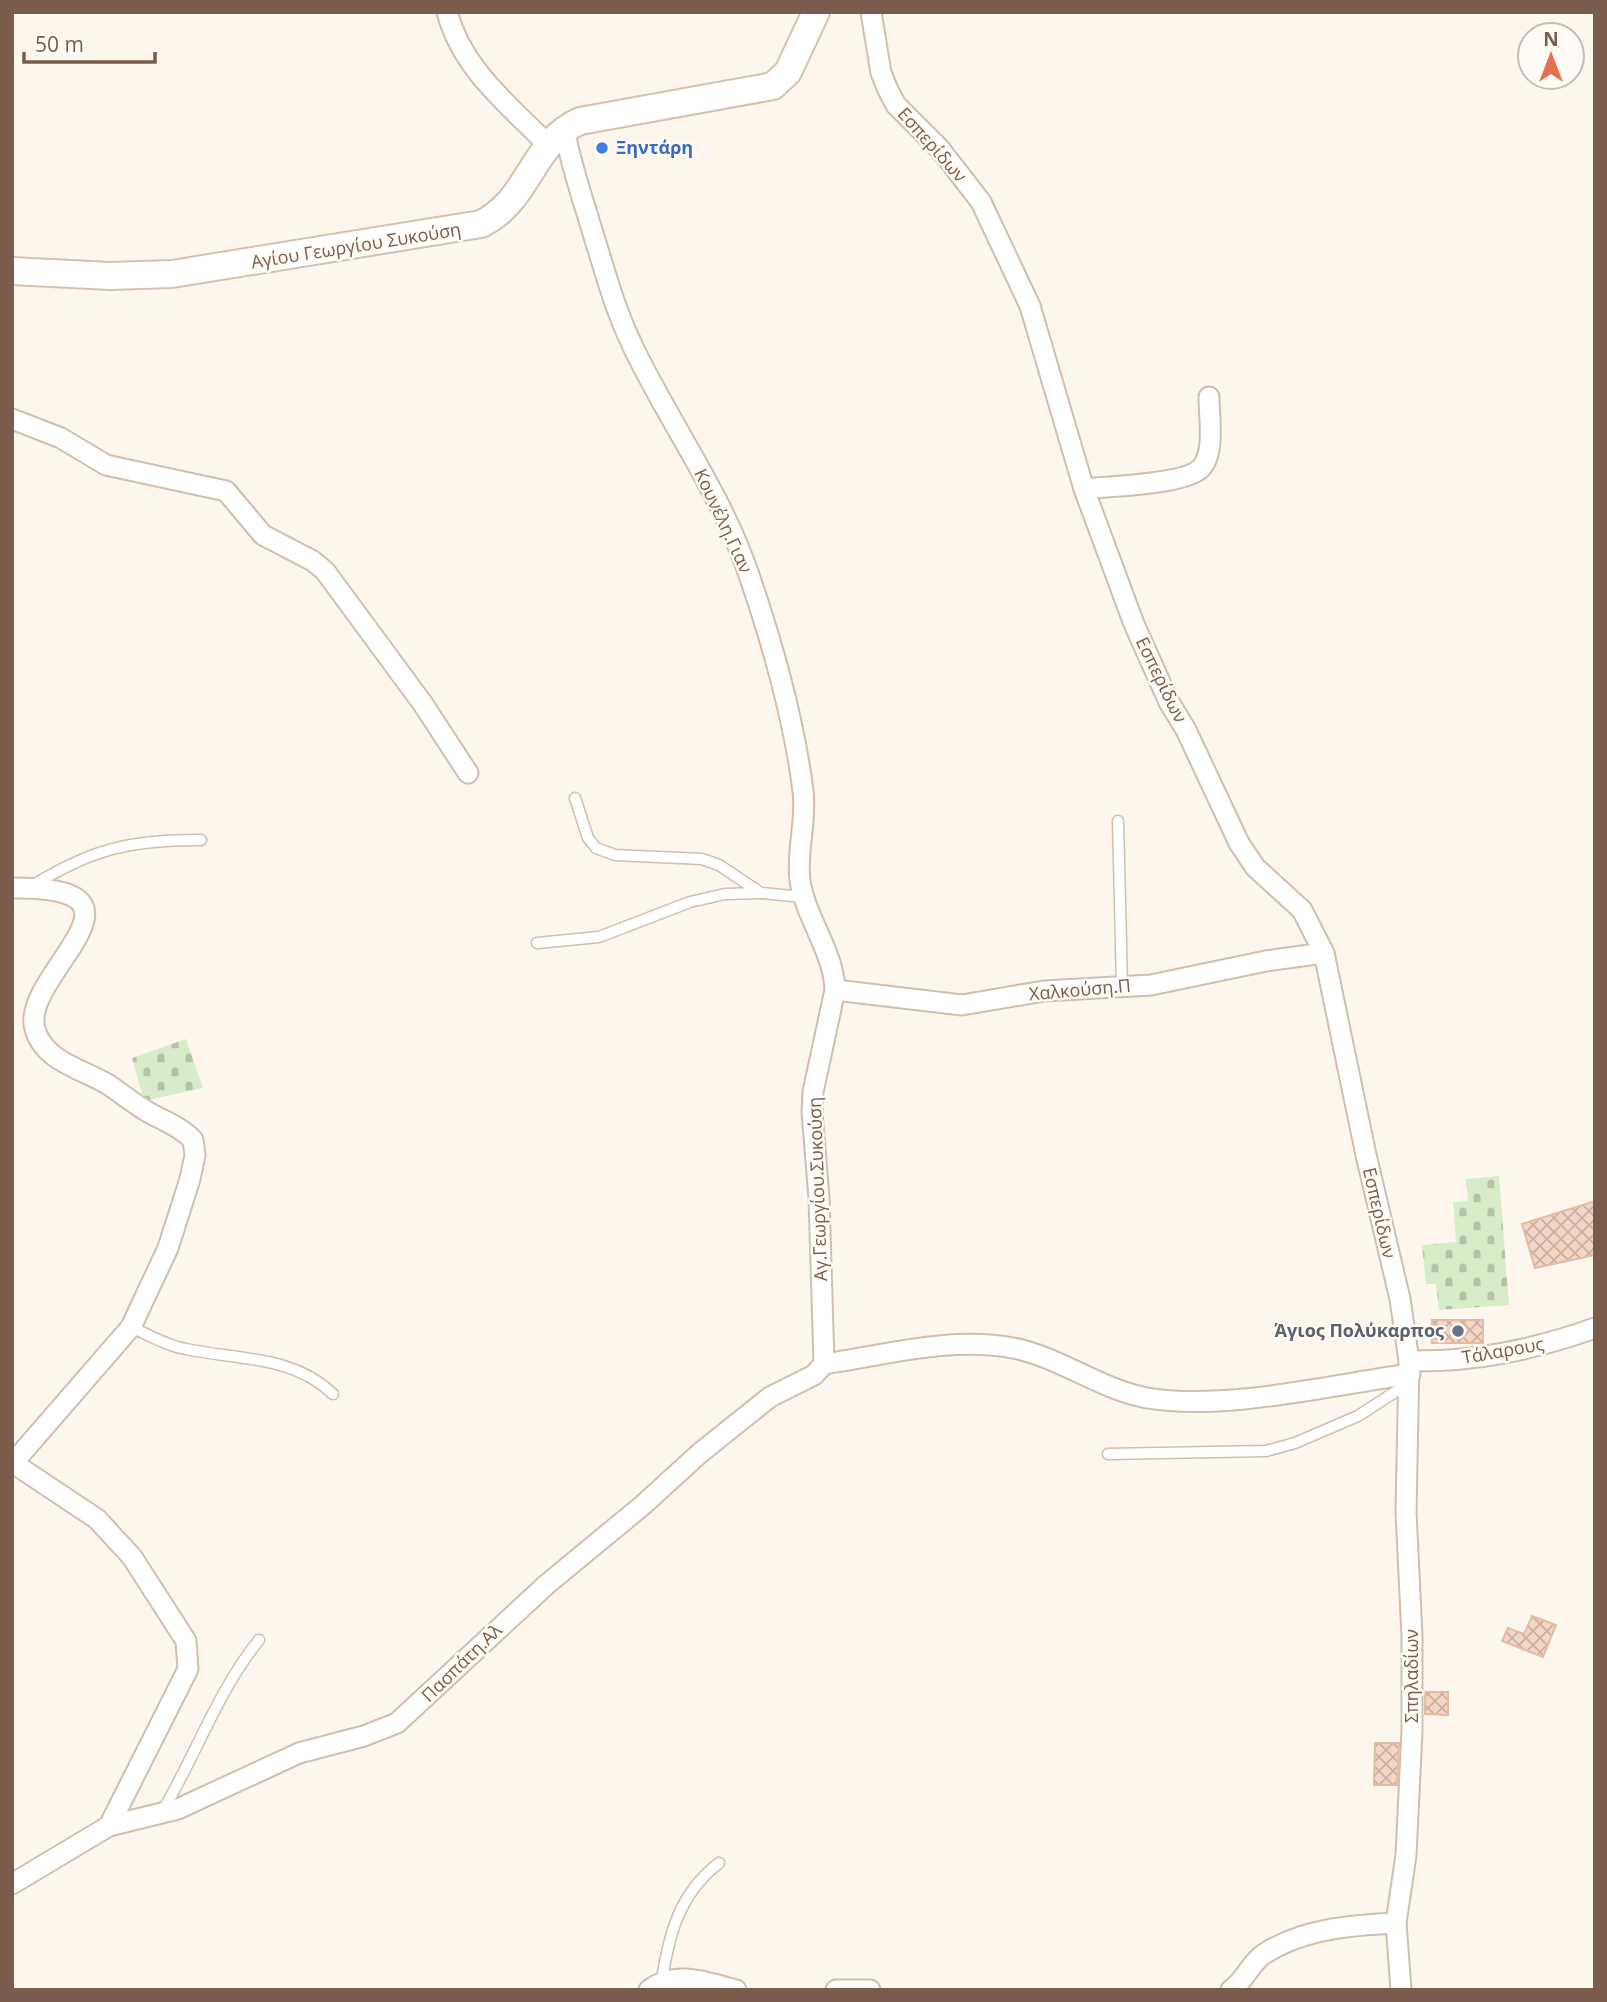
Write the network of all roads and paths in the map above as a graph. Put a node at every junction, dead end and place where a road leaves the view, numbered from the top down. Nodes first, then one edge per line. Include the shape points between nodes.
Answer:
1 (447, 12) edge
2 (816, 12) edge
3 (871, 12) edge
4 (556, 136) junction
5 (12, 271) edge
6 (1209, 397) dead end
7 (12, 419) edge
8 (1084, 489) junction
9 (468, 773) dead end
10 (575, 798) dead end
11 (1118, 821) dead end
12 (201, 840) dead end
13 (21, 888) edge
14 (761, 893) junction
15 (803, 897) junction
16 (817, 931) joint
17 (537, 943) dead end
18 (1324, 953) junction
19 (1122, 986) junction
20 (835, 990) junction
21 (131, 1326) junction
22 (1595, 1328) edge
23 (824, 1364) junction
24 (1410, 1372) junction
25 (333, 1394) dead end
26 (1108, 1454) dead end
27 (13, 1463) edge
28 (258, 1640) dead end
29 (160, 1815) junction
30 (109, 1826) junction
31 (719, 1863) dead end
32 (12, 1884) edge
33 (1396, 1923) junction
34 (655, 1985) edge
35 (736, 1990) edge
36 (836, 1990) edge
37 (870, 1990) edge
38 (1231, 1990) edge
39 (1401, 1990) edge

1 - 4 street via 452,31 477,73
2 - 4 main road via 788,72 773,86 580,121
3 - 8 street, Εσπερίδων via 881,73 896,105 940,149 981,202 1012,263 1030,306
4 - 5 main road, Αγίου Γεωργίου Συκούση via 503,211 469,228 172,274
4 - 15 street, Κουνέλη.Γιαν via 596,240 611,299 734,536 757,598 803,792
6 - 8 street via 1209,452 1202,468 1166,480
7 - 9 street via 61,438 106,465 226,491 263,535 325,571
8 - 18 street, Εσπερίδων via 1133,624 1239,843 1255,867 1302,910
10 - 14 lane via 596,848 615,855 702,859
11 - 19 lane
12 - 13 lane via 100,850
13 - 21 street via 58,889 77,898 84,924 66,959 37,998 32,1012 40,1042 60,1060 193,1140 190,1179 168,1248
14 - 15 lane
14 - 17 lane via 725,894 690,902 598,937
15 - 16 street, Κουνέλη.Γιαν
16 - 20 street, Αγ.Γεωργίου.Συκούση via 835,976
18 - 19 street, Χαλκούση.Π via 1151,985
18 - 24 street, Εσπερίδων via 1400,1300
19 - 20 street, Χαλκούση.Π via 1044,991 962,1005
20 - 23 street, Αγ.Γεωργίου.Συκούση via 812,1112
21 - 25 lane via 183,1349 299,1369
21 - 27 street
22 - 24 street, Τάλαρους via 1524,1351
23 - 24 street, Τάλαρους via 972,1343 1014,1348 1148,1398 1204,1400
23 - 29 street, Πασπάτη.Αλ via 814,1375 770,1398 700,1453 526,1603 397,1723 299,1753
24 - 26 lane via 1358,1416 1266,1451
24 - 33 street, Σπηλαδίων via 1406,1512 1412,1636 1411,1786
27 - 30 street via 81,1507 112,1535 132,1557 186,1641 188,1669
28 - 29 lane via 222,1692
29 - 30 street, Πασπάτη.Αλ
30 - 32 street, Πασπάτη.Αλ
31 - 34 lane via 701,1877 681,1904
33 - 38 street via 1359,1925 1279,1945 1262,1955
33 - 39 street, Σπηλαδίων
34 - 35 street via 686,1978
36 - 37 street

